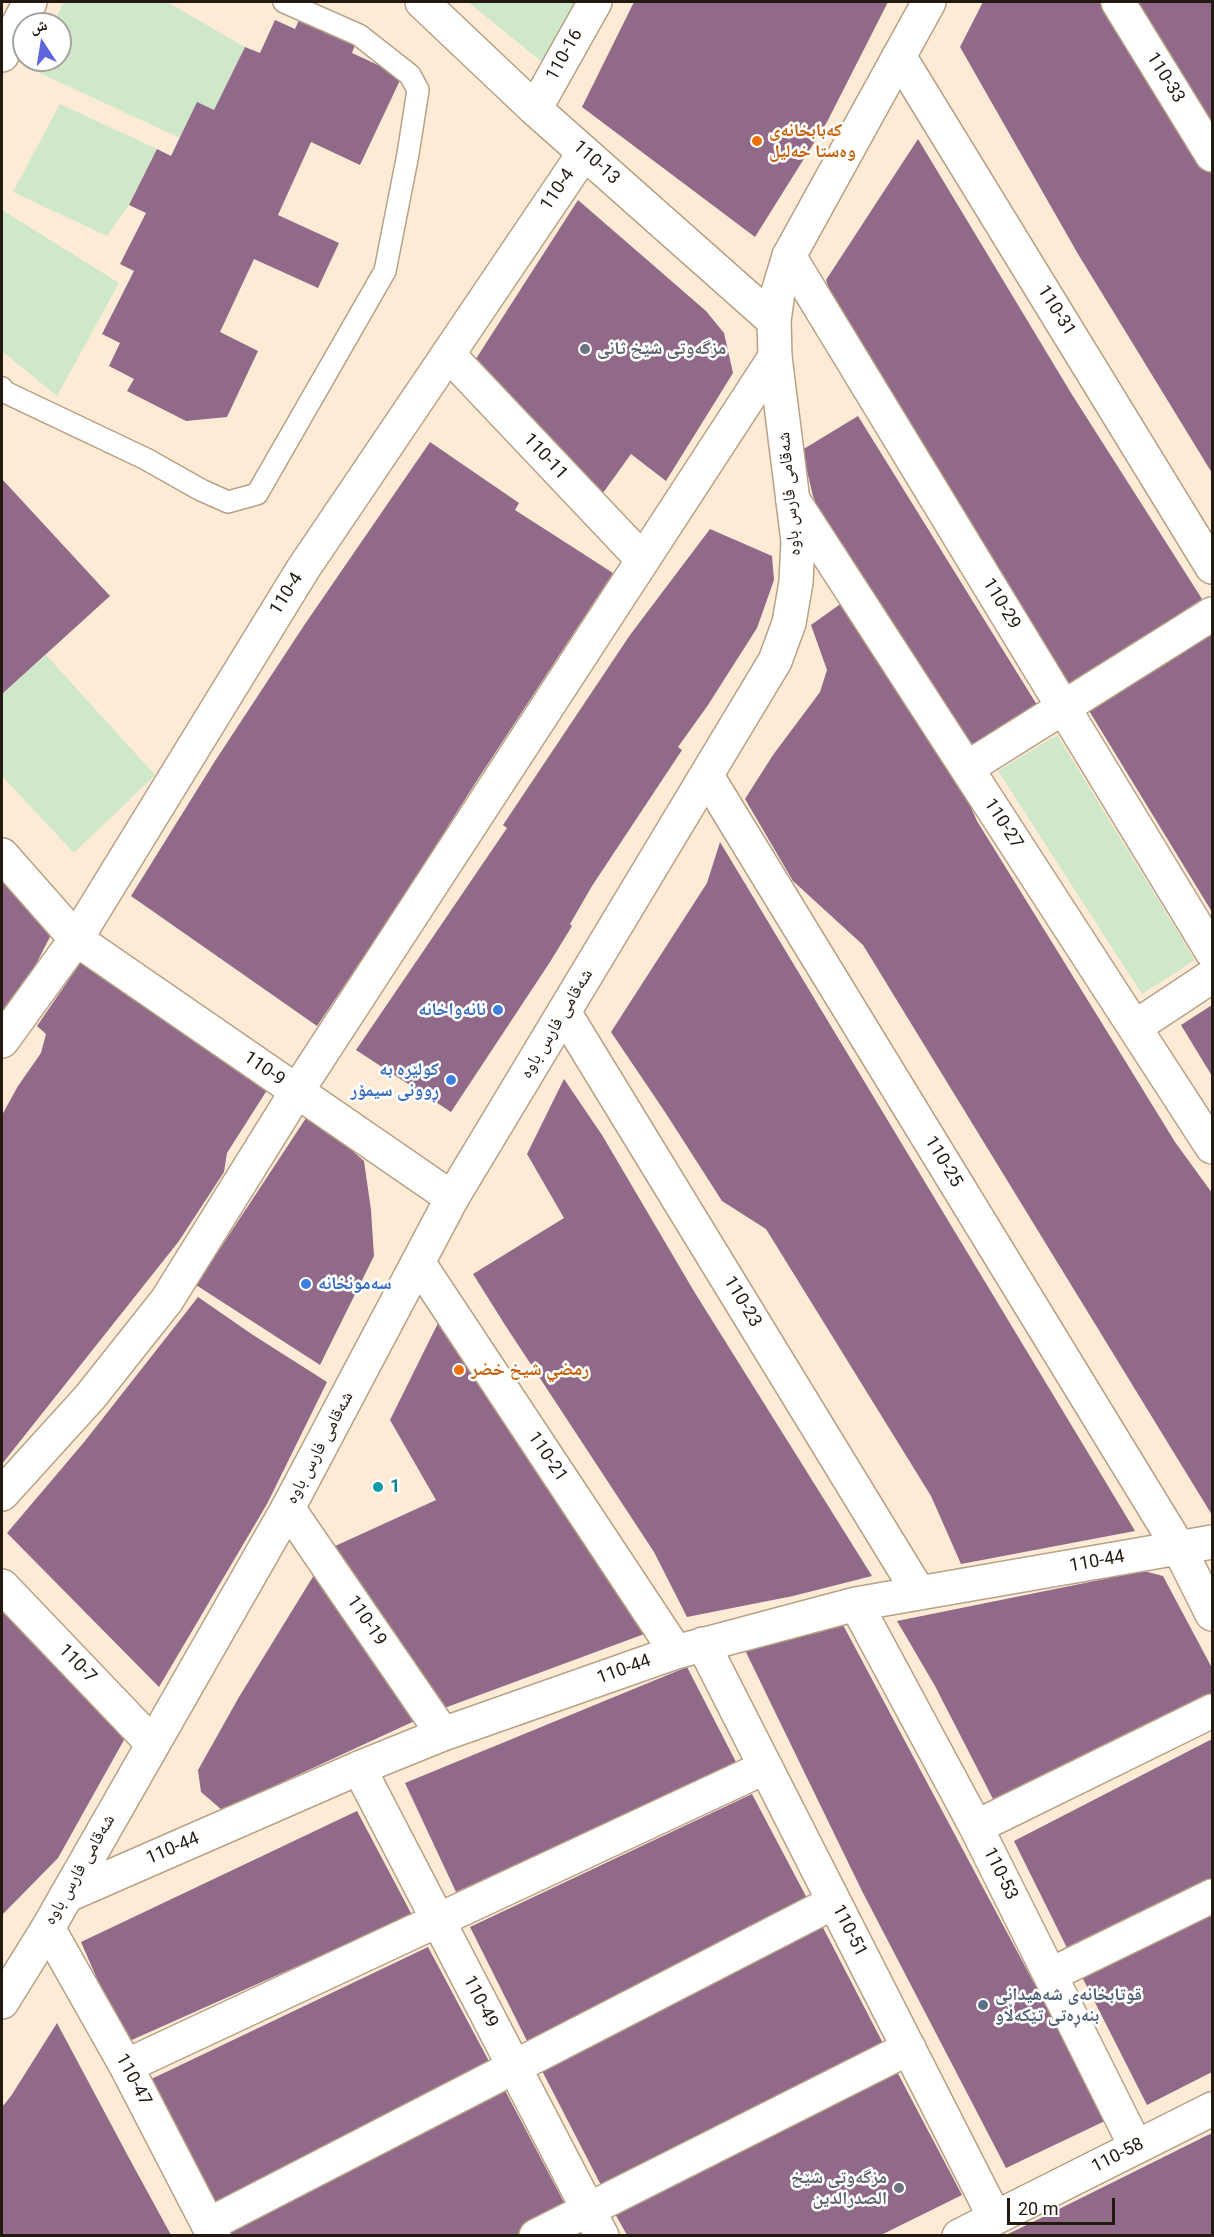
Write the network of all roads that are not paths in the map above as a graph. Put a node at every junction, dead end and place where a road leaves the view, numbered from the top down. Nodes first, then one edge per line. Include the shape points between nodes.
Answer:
1 (30, 2) edge
2 (284, 2) edge
3 (422, 2) edge
4 (595, 2) edge
5 (929, 2) edge
6 (1118, 2) edge
7 (2, 55) edge
8 (899, 56) junction
9 (535, 109) junction
10 (584, 153) junction
11 (1212, 155) edge
12 (789, 256) junction
13 (774, 321) junction
14 (448, 354) junction
15 (775, 357) junction
16 (2, 387) edge
17 (793, 500) junction
18 (643, 560) junction
19 (1212, 567) edge
20 (1212, 614) edge
21 (1064, 708) junction
22 (967, 768) junction
23 (707, 776) junction
24 (2, 855) edge
25 (76, 939) junction
26 (1212, 952) edge
27 (1212, 976) edge
28 (564, 1012) junction
29 (1135, 1027) junction
30 (2, 1041) edge
31 (297, 1091) junction
32 (1212, 1147) edge
33 (452, 1198) junction
34 (418, 1262) junction
35 (2, 1494) edge
36 (288, 1508) junction
37 (1212, 1542) edge
38 (1179, 1548) junction
39 (2, 1586) edge
40 (919, 1593) junction
41 (856, 1604) junction
42 (1212, 1614) edge
43 (690, 1648) junction
44 (1212, 1711) edge
45 (443, 1734) junction
46 (152, 1743) junction
47 (766, 1767) junction
48 (358, 1768) junction
49 (976, 1827) junction
50 (66, 1896) junction
51 (1212, 1896) edge
52 (834, 1902) junction
53 (438, 1920) junction
54 (48, 1928) junction
55 (1050, 1975) junction
56 (2, 2002) edge
57 (909, 2048) junction
58 (126, 2066) junction
59 (514, 2067) junction
60 (1212, 2109) edge
61 (1136, 2147) junction
62 (995, 2218) junction
63 (595, 2222) edge
64 (211, 2230) edge
65 (536, 2235) edge
66 (959, 2235) edge

1 - 7 street
2 - 16 lane via 359,35 410,75 418,90 385,271 257,494 228,502 5,392
3 - 9 street, 110-13
4 - 9 street, 110-16
5 - 8 street, شەقامی فارس باوە
6 - 11 street, 110-33
8 - 12 street, شەقامی فارس باوە
8 - 19 street, 110-31
9 - 10 street, 110-13
10 - 13 street, 110-13
10 - 14 street, 110-4
12 - 13 street, شەقامی فارس باوە
12 - 21 street, 110-29
13 - 15 street, شەقامی فارس باوە
14 - 18 street, 110-11
14 - 25 street, 110-4 via 297,578
15 - 17 street, شەقامی فارس باوە
15 - 18 street
17 - 22 street, 110-27
17 - 23 street, شەقامی فارس باوە via 798,541 789,622 775,661
18 - 31 street
20 - 21 street
21 - 22 street
21 - 26 street, 110-29
22 - 29 street, 110-27
23 - 28 street, شەقامی فارس باوە
23 - 38 street, 110-25
24 - 25 street, 110-9
25 - 30 street, 110-4
25 - 31 street, 110-9
27 - 29 street
28 - 33 street, شەقامی فارس باوە
28 - 40 street, 110-23
29 - 32 street, 110-27
31 - 33 street, 110-9
31 - 35 street via 167,1300 90,1397
33 - 34 street, شەقامی فارس باوە
34 - 36 street, شەقامی فارس باوە
34 - 43 street, 110-21
36 - 45 street, 110-19
36 - 46 street, شەقامی فارس باوە
37 - 38 street, 110-44
38 - 40 street, 110-44
38 - 42 street, 110-25
39 - 46 street, 110-7
40 - 41 street, 110-44
41 - 43 street, 110-44
41 - 49 street, 110-53
43 - 45 street, 110-44
43 - 47 street, 110-51
44 - 49 street
45 - 48 street, 110-44
46 - 50 street, شەقامی فارس باوە
47 - 52 street, 110-51
47 - 53 street
48 - 50 street, 110-44
48 - 53 street, 110-49
49 - 55 street, 110-53
50 - 54 street, شەقامی فارس باوە
51 - 55 street
52 - 57 street, 110-51
52 - 59 street
53 - 58 street
53 - 59 street, 110-49
54 - 56 street, شەقامی فارس باوە
54 - 58 street, 110-47
55 - 61 street, 110-53
57 - 62 street, 110-51
57 - 63 street
58 - 64 street, 110-47
59 - 63 street, 110-49
59 - 64 street
60 - 61 street, 110-58
61 - 62 street, 110-58
62 - 66 street, 110-58
63 - 65 street

